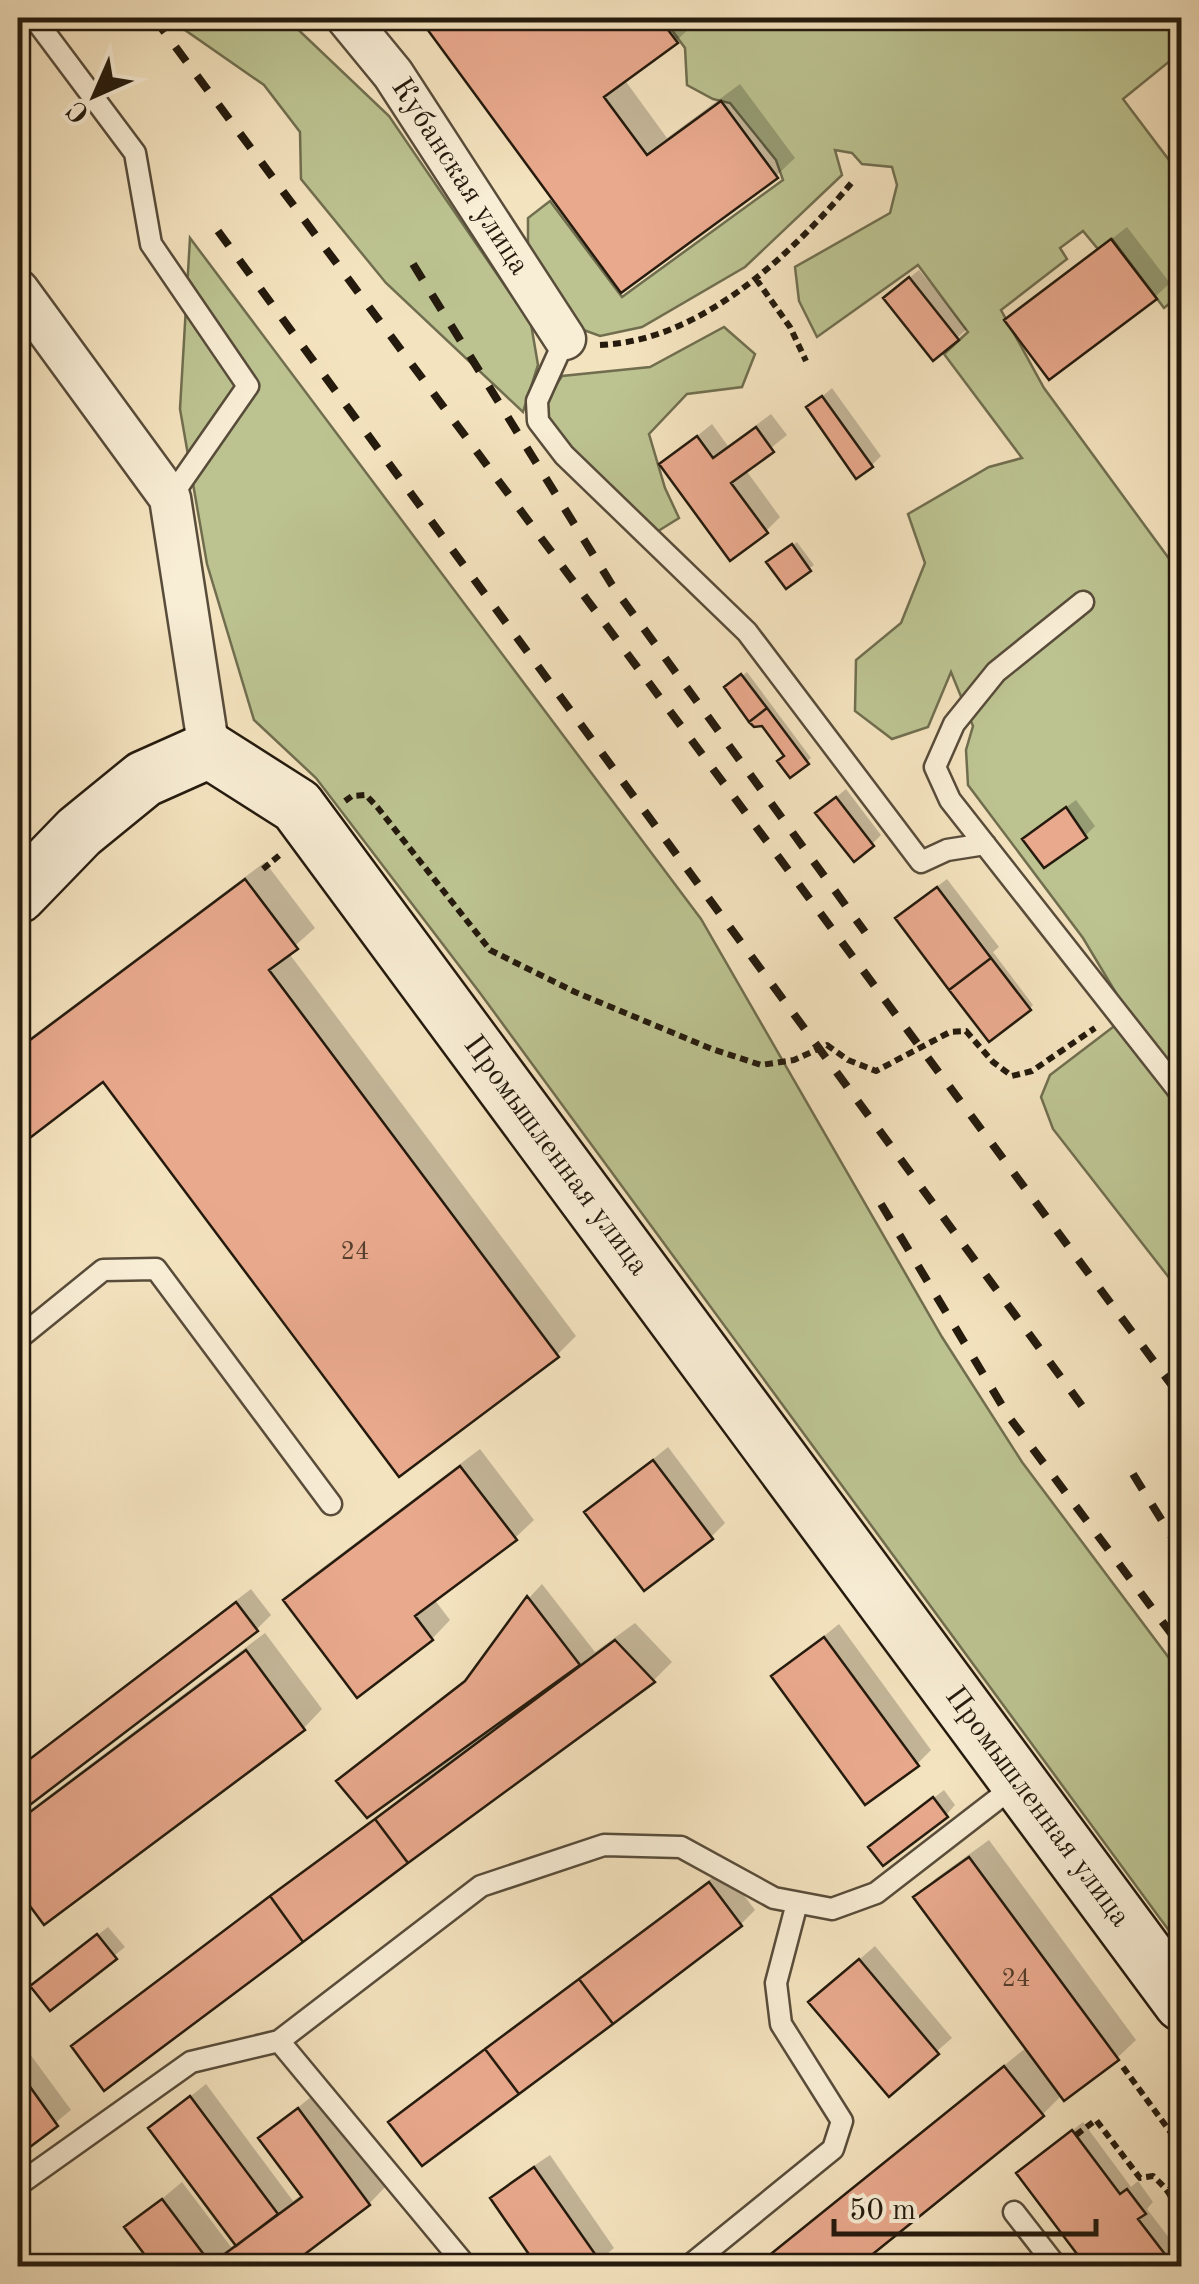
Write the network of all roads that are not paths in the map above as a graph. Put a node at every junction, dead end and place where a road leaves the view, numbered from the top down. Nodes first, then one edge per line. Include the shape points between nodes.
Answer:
1 (34, 18) edge
2 (348, 18) edge
3 (18, 290) edge
4 (565, 339) joint
5 (170, 498) junction
6 (1083, 602) dead end
7 (209, 750) junction
8 (985, 844) junction
9 (18, 895) edge
10 (1181, 1092) edge
11 (18, 1339) edge
12 (331, 1504) dead end
13 (1019, 1783) junction
14 (797, 1903) junction
15 (1182, 2003) edge
16 (279, 2041) junction
17 (18, 2185) edge
18 (1014, 2212) dead end
19 (466, 2266) edge
20 (689, 2266) edge
21 (1056, 2266) edge

1 - 5 lane via 136,154 151,244 248,386
2 - 4 street, Кубанская улица via 393,74
3 - 5 street
4 - 8 lane via 537,401 538,422 564,456 747,632 922,862
5 - 7 street
6 - 8 lane via 996,672 954,724 935,766 950,800
7 - 9 main road via 144,779 78,832
7 - 13 main road, Промышленная улица via 296,806
8 - 10 lane
11 - 12 lane via 103,1270 156,1270
13 - 14 lane via 876,1894 832,1909
13 - 15 main road, Промышленная улица
14 - 16 lane via 774,1898 681,1848 604,1845 480,1886
14 - 20 lane via 776,1983 780,2024 842,2121 833,2149
16 - 17 lane via 191,2062
16 - 19 lane
18 - 21 lane

